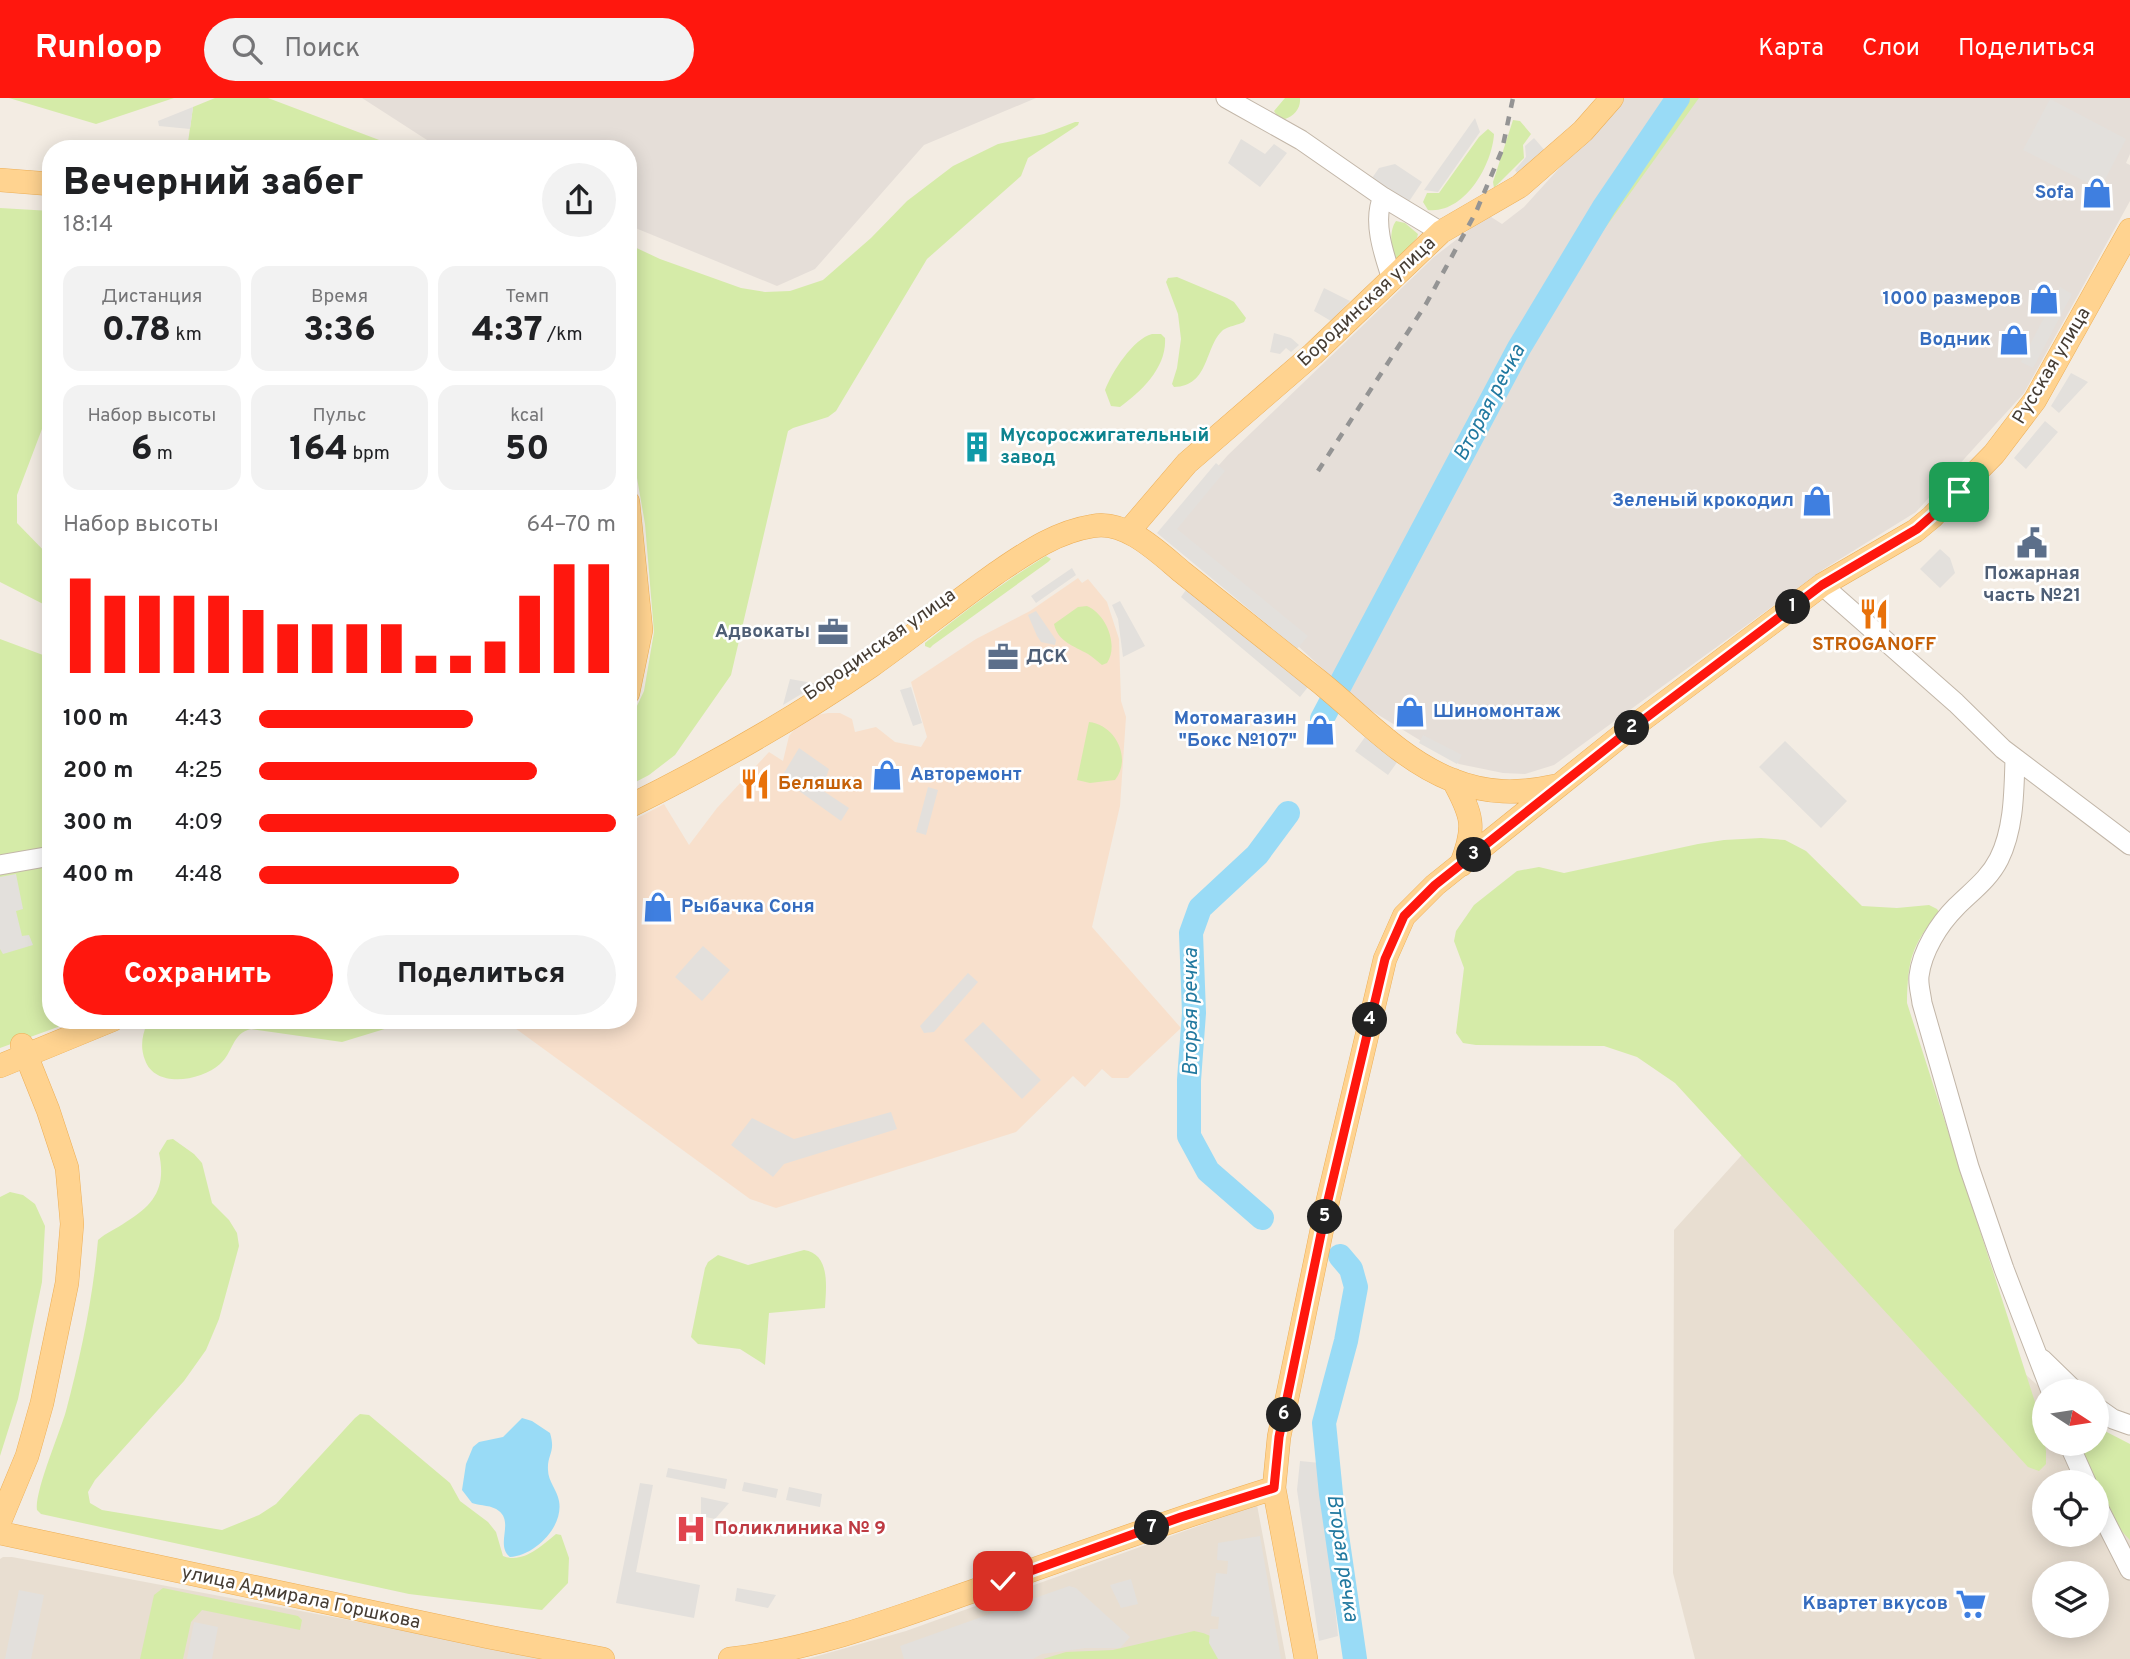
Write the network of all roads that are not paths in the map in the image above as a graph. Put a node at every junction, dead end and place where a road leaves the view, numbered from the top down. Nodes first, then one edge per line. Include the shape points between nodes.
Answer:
1 (1226, 98) edge
2 (1612, 98) edge
3 (0, 173) edge
4 (42, 176) edge
5 (0, 180) edge
6 (42, 183) edge
7 (1383, 197) junction
8 (2130, 230) edge
9 (1441, 233) junction
10 (1392, 279) junction
11 (1131, 528) junction
12 (1822, 585) junction
13 (637, 591) edge
14 (637, 649) edge
15 (2015, 759) junction
16 (1453, 780) junction
17 (1559, 786) junction
18 (637, 792) edge
19 (637, 802) edge
20 (2130, 845) edge
21 (42, 858) edge
22 (1461, 865) junction
23 (0, 866) edge
24 (67, 1029) edge
25 (87, 1029) edge
26 (24, 1050) junction
27 (0, 1054) edge
28 (0, 1066) edge
29 (2036, 1353) junction
30 (2046, 1379) edge
31 (2063, 1379) edge
32 (2109, 1416) edge
33 (2130, 1425) edge
34 (1274, 1488) junction
35 (0, 1521) edge
36 (2109, 1529) edge
37 (0, 1533) edge
38 (2130, 1570) edge
39 (603, 1659) edge
40 (730, 1659) edge
41 (1306, 1659) edge

1 - 7 street via 1301,140
2 - 9 main road, Бородинская улица via 1583,131 1520,186
3 - 4 main road
5 - 6 main road
7 - 9 street
7 - 10 street via 1381,236
8 - 12 main road, Русская улица via 2035,400 1994,454 1917,529
9 - 10 main road, Бородинская улица
10 - 11 main road, Бородинская улица via 1187,463
11 - 16 main road, Русская улица via 1152,538 1168,561 1413,759
11 - 18 main road, Бородинская улица via 1115,516 1058,523 816,691
11 - 19 main road, Бородинская улица via 1091,526 1062,533 1034,548 858,674 762,734
12 - 15 street
12 - 17 main road, Русская улица
13 - 14 main road via 641,630
15 - 20 street
15 - 29 street via 2014,794 1998,861 1933,937 1919,978 1969,1167
16 - 17 main road, Русская улица via 1524,793
16 - 22 main road via 1472,823
17 - 22 main road
21 - 23 street
22 - 34 main road via 1404,916 1385,959 1328,1200 1279,1437
24 - 26 main road
25 - 26 main road
26 - 27 main road
26 - 28 main road
26 - 35 main road via 67,1168 72,1224 67,1283 42,1404
29 - 30 street
29 - 31 street
32 - 33 street
34 - 40 main road via 846,1634
34 - 41 main road
36 - 38 street
37 - 39 main road, улица Адмирала Горшкова

